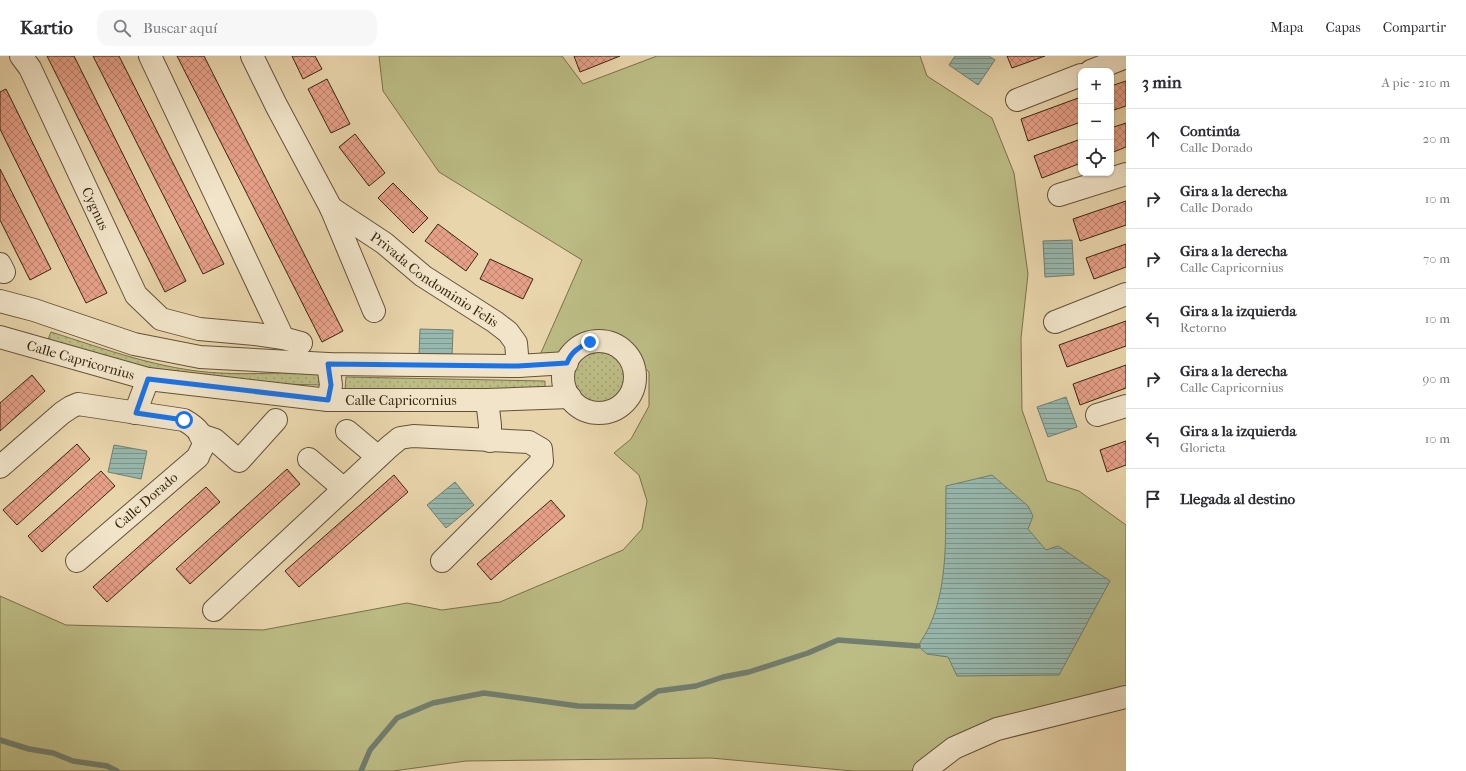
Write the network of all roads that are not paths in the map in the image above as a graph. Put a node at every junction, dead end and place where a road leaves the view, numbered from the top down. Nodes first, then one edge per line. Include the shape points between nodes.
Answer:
1 (20, 56) edge
2 (150, 56) edge
3 (252, 56) edge
4 (1126, 57) edge
5 (1098, 68) edge
6 (1078, 76) edge
7 (1017, 100) dead end
8 (1126, 174) edge
9 (1059, 195) dead end
10 (330, 208) junction
11 (1126, 294) edge
12 (0, 301) edge
13 (34, 310) junction
14 (374, 311) dead end
15 (1055, 322) dead end
16 (199, 329) junction
17 (0, 337) edge
18 (25, 344) junction
19 (200, 357) junction
20 (567, 363) junction
21 (328, 364) junction
22 (518, 366) junction
23 (148, 379) junction
24 (570, 397) junction
25 (328, 400) junction
26 (486, 400) junction
27 (1126, 406) edge
28 (136, 413) junction
29 (1097, 415) dead end
30 (276, 420) dead end
31 (347, 431) dead end
32 (200, 435) junction
33 (490, 441) junction
34 (378, 457) junction
35 (309, 459) dead end
36 (0, 467) edge
37 (344, 489) junction
38 (77, 561) dead end
39 (442, 561) dead end
40 (214, 610) dead end
41 (1126, 697) edge
42 (924, 771) edge

1 - 16 street, Cygnus via 30,68 136,295 161,319
2 - 16 street, Cygnus via 292,340
3 - 10 street, Privada Condominio Felis
4 - 5 street
6 - 7 street
8 - 9 street
10 - 14 street, Privada Condominio Felis
10 - 22 street, Privada Condominio Felis via 384,243 423,276 508,332 516,343
11 - 15 street
12 - 13 street
13 - 18 street
13 - 19 street via 134,344
16 - 19 street
17 - 18 street, Calle Capricornius
18 - 23 street, Calle Capricornius
19 - 21 street
20 - 22 street
20 - 24 street via 564,384
20 - 24 street via 569,357 582,346 594,342 607,342 620,347 629,357 635,370 635,384 630,397 620,407 606,412 593,412 580,407
21 - 22 street
21 - 25 street via 331,385
23 - 25 street, Calle Capricornius
23 - 28 street
24 - 26 street, Calle Capricornius
25 - 26 street, Calle Capricornius
26 - 33 street
27 - 29 street
28 - 32 street via 184,420 193,425
28 - 36 street via 78,404 71,407
30 - 32 street via 239,461 215,440
31 - 34 street
32 - 38 street, Calle Dorado via 203,445 198,457
33 - 34 street via 413,436 400,438
33 - 39 street via 529,442 541,449 542,461
34 - 37 street
35 - 37 street
37 - 40 street
41 - 42 street via 997,729 954,748

